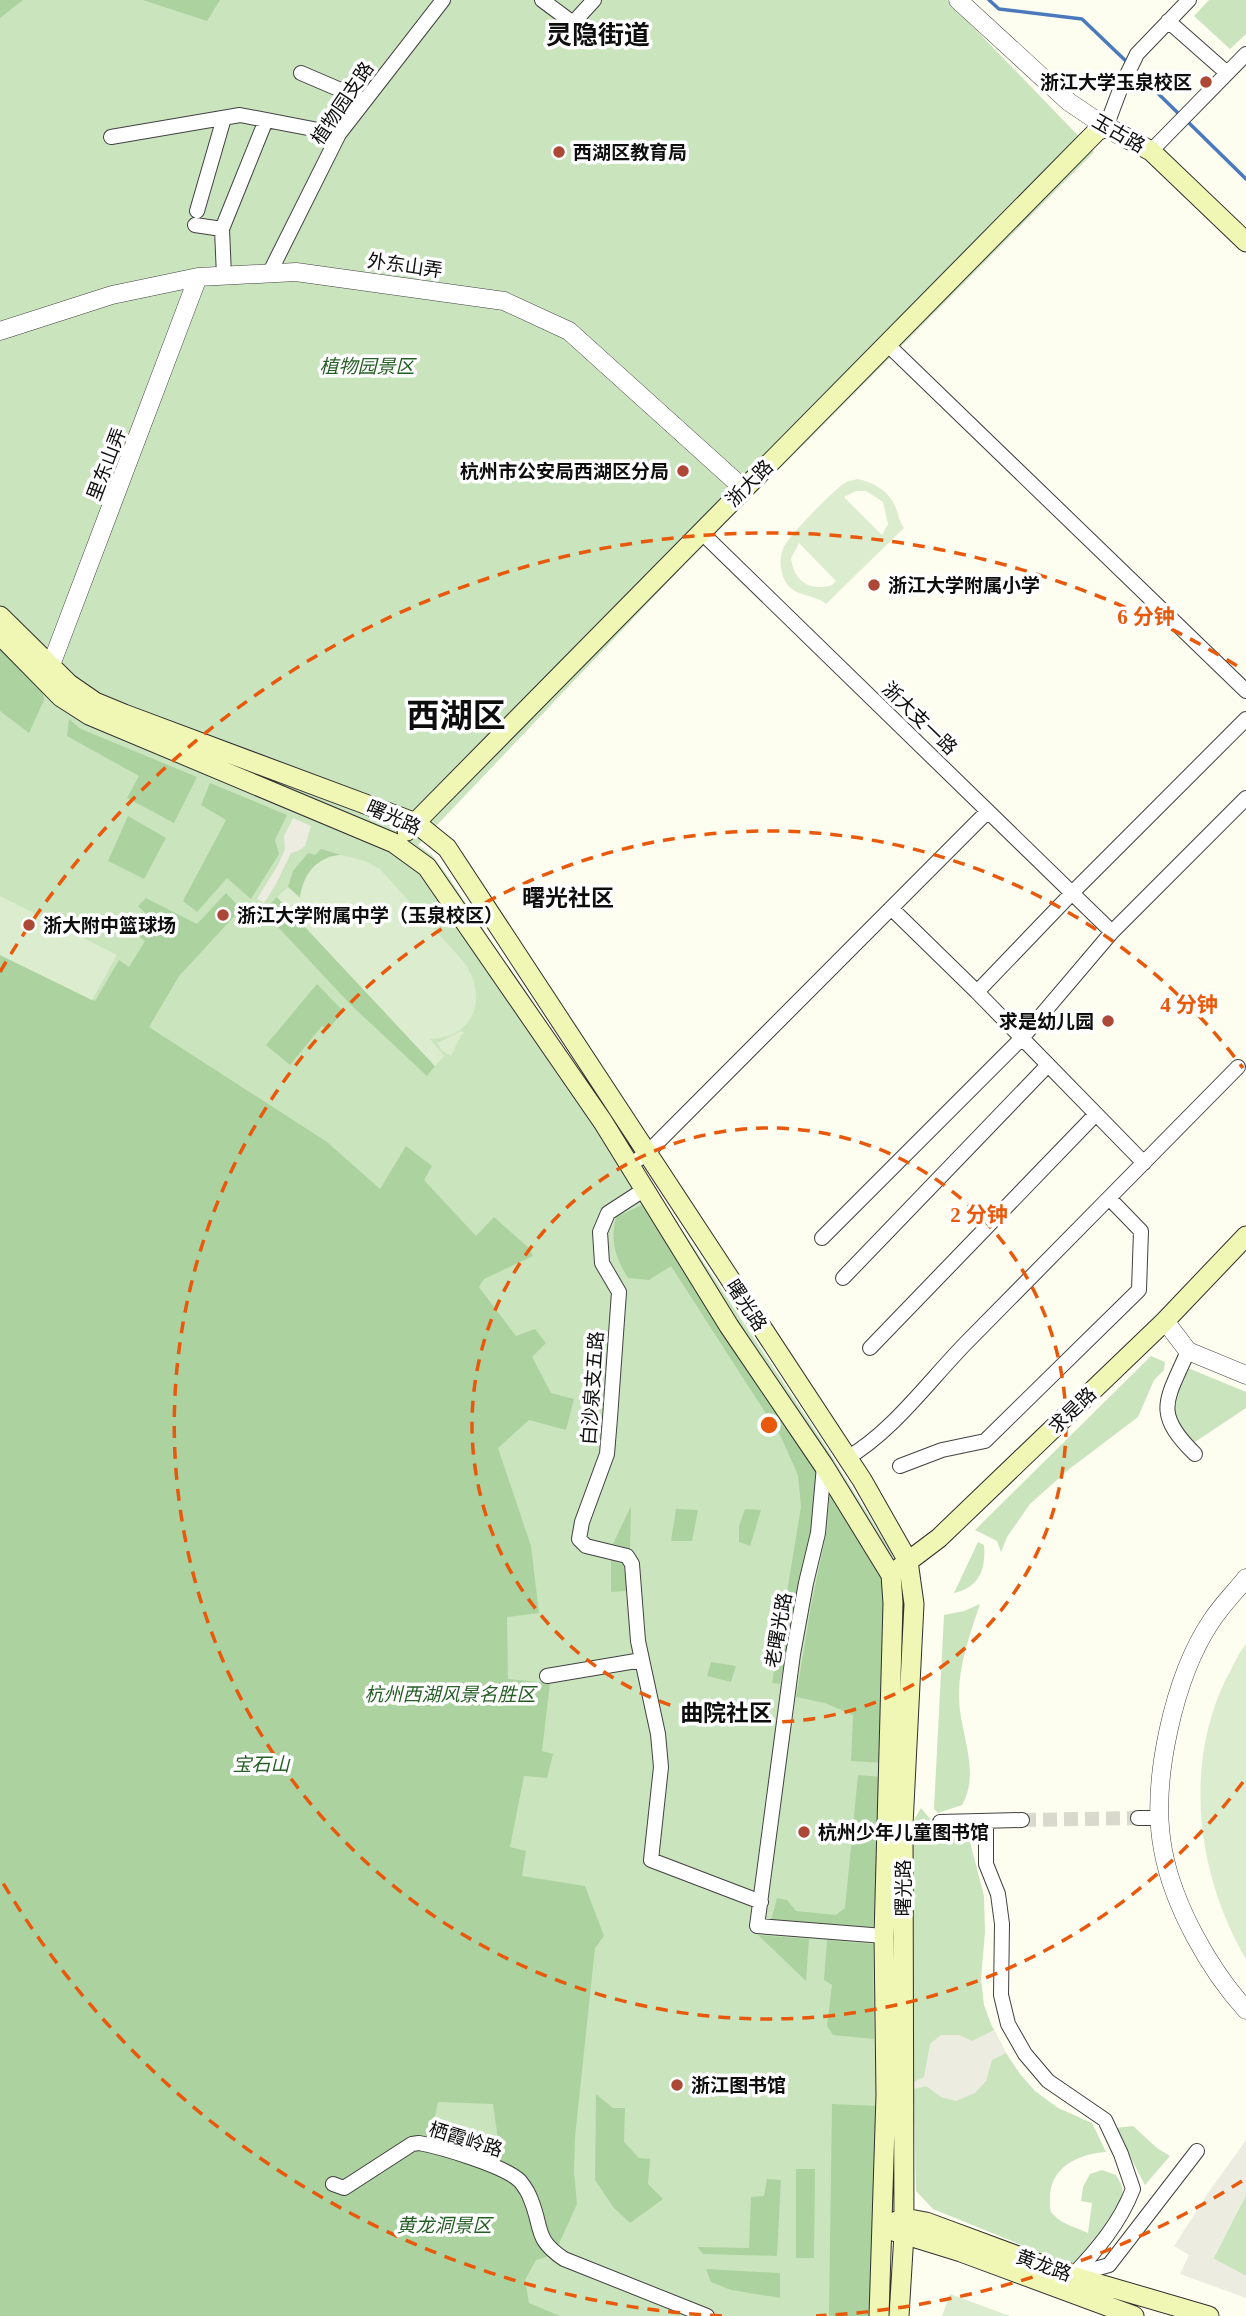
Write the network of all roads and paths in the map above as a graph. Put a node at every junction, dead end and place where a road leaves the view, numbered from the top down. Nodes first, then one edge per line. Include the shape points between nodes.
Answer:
1 (443, 0) edge
2 (542, 0) edge
3 (594, 0) edge
4 (958, 0) edge
5 (1189, 0) edge
6 (1168, 21) junction
7 (1246, 54) edge
8 (301, 73) dead end
9 (1227, 73) junction
10 (364, 100) junction
11 (224, 118) junction
12 (266, 120) junction
13 (1106, 127) junction
14 (339, 134) junction
15 (110, 137) dead end
16 (1151, 151) junction
17 (222, 229) junction
18 (1246, 242) edge
19 (269, 274) junction
20 (224, 275) junction
21 (198, 277) junction
22 (0, 331) edge
23 (887, 344) junction
24 (744, 489) junction
25 (701, 532) junction
26 (0, 616) edge
27 (0, 635) edge
28 (51, 665) junction
29 (1246, 691) edge
30 (1246, 719) edge
31 (1246, 798) edge
32 (988, 811) junction
33 (416, 823) junction
34 (394, 843) junction
35 (1072, 893) junction
36 (891, 908) junction
37 (1112, 932) junction
38 (977, 992) junction
39 (1022, 1038) junction
40 (1048, 1065) junction
41 (1238, 1067) dead end
42 (1096, 1114) junction
43 (647, 1153) junction
44 (1144, 1163) junction
45 (630, 1165) junction
46 (645, 1189) junction
47 (1109, 1198) junction
48 (1246, 1236) edge
49 (822, 1238) dead end
50 (843, 1278) dead end
51 (1165, 1321) junction
52 (870, 1348) dead end
53 (1188, 1351) junction
54 (1246, 1375) edge
55 (1195, 1454) dead end
56 (847, 1458) junction
57 (824, 1466) junction
58 (900, 1466) dead end
59 (908, 1560) junction
60 (891, 1576) junction
61 (1246, 1578) edge
62 (642, 1660) junction
63 (547, 1676) dead end
64 (1138, 1818) tunnel mouth
65 (1159, 1818) junction
66 (1022, 1820) tunnel mouth
67 (986, 1821) junction
68 (940, 1822) dead end
69 (761, 1902) junction
70 (884, 1936) junction
71 (1246, 2010) edge
72 (1197, 2151) dead end
73 (332, 2185) dead end
74 (904, 2226) junction
75 (882, 2228) junction
76 (1072, 2276) junction
77 (707, 2316) edge
78 (879, 2316) edge
79 (899, 2316) edge
80 (1134, 2316) edge
81 (1209, 2316) edge

1 - 10 street, 植物园支路
2 - 3 street via 573,23
4 - 13 street, 玉古路 via 1069,102
5 - 6 street
6 - 9 street
6 - 13 street via 1135,58
7 - 9 street
8 - 10 street
9 - 16 street
10 - 14 street, 植物园支路
11 - 12 street via 240,115
11 - 15 street
11 - 17 street via 196,218
12 - 14 street
12 - 17 street
13 - 16 main road, 玉古路
13 - 23 main road, 浙大路
14 - 19 street, 植物园支路
16 - 18 main road, 玉古路
17 - 20 street
19 - 20 street, 外东山弄
19 - 24 street, 外东山弄 via 296,272 504,301 569,331
20 - 21 street, 外东山弄
21 - 22 street, 外东山弄 via 112,295
21 - 28 street, 里东山弄
23 - 24 main road, 浙大路
23 - 29 street
24 - 25 main road, 浙大路
25 - 32 street, 浙大支一路
25 - 33 main road, 浙大路
26 - 28 main road, 曙光路
27 - 34 main road, 曙光路 via 61,697 89,715
28 - 33 main road, 曙光路 via 95,702 124,715
30 - 35 street
31 - 37 street
32 - 35 street, 浙大支一路
32 - 36 street
33 - 34 main road, 浙大路
33 - 43 main road, 曙光路 via 447,848
34 - 45 main road, 曙光路 via 427,867
35 - 37 street, 浙大支一路
35 - 38 street
36 - 38 street
36 - 43 street
37 - 39 street
38 - 39 street
39 - 40 street
39 - 49 street
40 - 42 street
40 - 50 street
41 - 44 street
42 - 44 street
42 - 52 street
43 - 45 street
43 - 56 main road, 曙光路
44 - 47 street
45 - 46 main road, 曙光路
46 - 57 main road, 曙光路 via 729,1326
46 - 62 street, 白沙泉支五路 via 608,1213 600,1232 602,1263 619,1292 607,1454 579,1539 586,1546 627,1556 632,1564
47 - 56 street via 881,1434
47 - 58 street via 1141,1231 1139,1290 985,1441
48 - 51 main road, 求是路
51 - 53 street
51 - 59 main road, 求是路 via 939,1538
53 - 54 street
53 - 55 street via 1166,1411 1174,1432
56 - 59 main road, 曙光路
57 - 60 main road, 曙光路
57 - 69 street, 老曙光路 via 818,1533 793,1654
59 - 60 main road, 求是路
59 - 74 main road, 曙光路 via 914,1604 903,1825
60 - 70 main road, 曙光路
61 - 65 street via 1212,1621 1182,1681 1167,1733
62 - 63 street
62 - 69 street via 661,1768 651,1860
64 - 65 street
65 - 71 street via 1176,1896 1201,1947
66 - 67 street
67 - 68 street
67 - 76 street via 986,1864 998,1894 1002,1924 1001,1995 1008,2024 1048,2081 1105,2120 1133,2189 1117,2221
69 - 70 street, 老曙光路 via 757,1926
70 - 75 main road, 曙光路
72 - 76 street via 1109,2265
73 - 77 street, 栖霞岭路 via 344,2188 419,2143 496,2167 521,2182 547,2248
74 - 75 main road
74 - 76 main road, 黄龙路 via 926,2222
74 - 79 main road, 曙光路
74 - 80 main road, 黄龙路
75 - 78 main road, 曙光路
76 - 81 main road, 黄龙路

